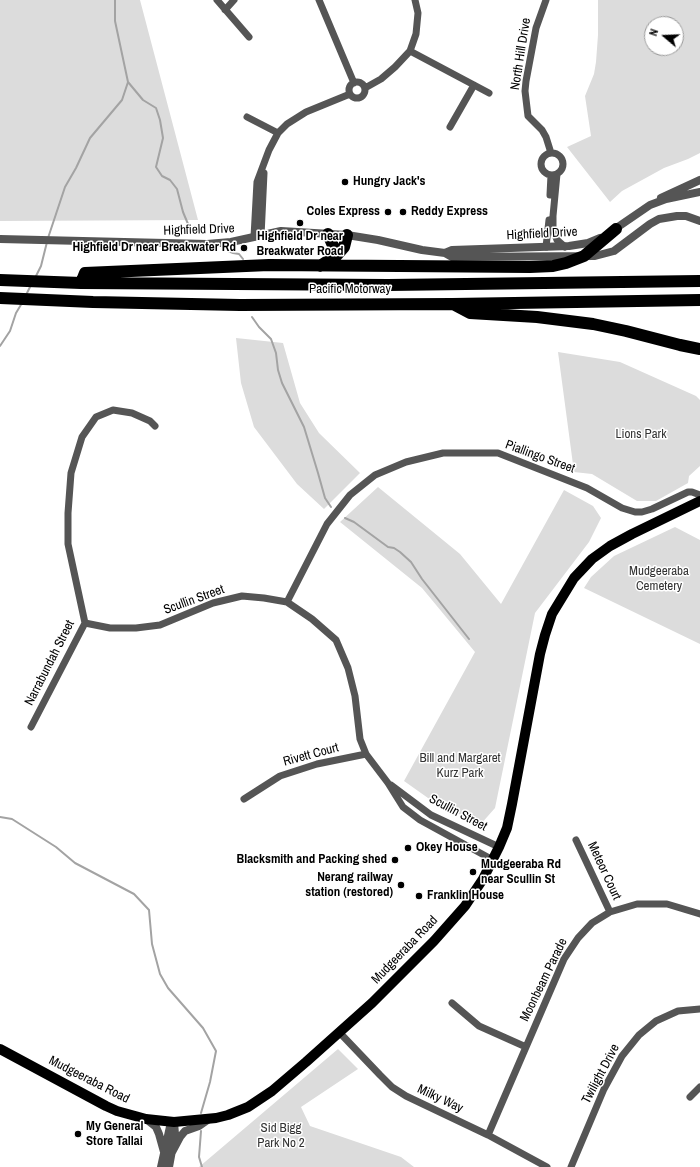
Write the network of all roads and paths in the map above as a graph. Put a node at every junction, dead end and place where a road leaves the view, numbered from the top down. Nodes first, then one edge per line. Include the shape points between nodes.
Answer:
1 (217, 0) edge
2 (234, 0) edge
3 (319, 0) edge
4 (415, 0) edge
5 (546, 0) edge
6 (225, 10) junction
7 (249, 37) dead end
8 (410, 51) junction
9 (354, 83) junction
10 (474, 85) junction
11 (365, 88) junction
12 (489, 93) dead end
13 (350, 94) junction
14 (247, 116) dead end
15 (450, 127) dead end
16 (278, 133) junction
17 (551, 153) junction
18 (554, 175) junction
19 (700, 180) edge
20 (700, 192) edge
21 (650, 205) junction
22 (700, 221) edge
23 (616, 229) junction
24 (328, 234) junction
25 (347, 235) junction
26 (258, 236) junction
27 (0, 239) edge
28 (546, 247) junction
29 (565, 247) junction
30 (445, 254) junction
31 (337, 256) junction
32 (556, 256) junction
33 (584, 256) junction
34 (319, 266) junction
35 (6, 281) edge
36 (700, 281) edge
37 (81, 283) junction
38 (2, 298) edge
39 (700, 300) edge
40 (452, 304) junction
41 (700, 349) edge
42 (155, 426) dead end
43 (700, 496) edge
44 (695, 504) edge
45 (287, 602) junction
46 (85, 623) junction
47 (32, 727) dead end
48 (366, 754) junction
49 (388, 783) junction
50 (244, 799) dead end
51 (576, 840) dead end
52 (499, 847) junction
53 (493, 860) junction
54 (610, 912) junction
55 (700, 914) edge
56 (452, 1003) dead end
57 (700, 1009) edge
58 (339, 1032) junction
59 (526, 1047) junction
60 (0, 1049) edge
61 (700, 1087) edge
62 (690, 1097) dead end
63 (146, 1119) junction
64 (209, 1119) junction
65 (173, 1122) junction
66 (488, 1135) junction
67 (168, 1152) junction
68 (161, 1167) edge
69 (169, 1167) edge
70 (546, 1167) edge
71 (571, 1167) edge

1 - 6 street
2 - 6 street
3 - 9 street
4 - 8 street via 418,13 416,34
5 - 17 street, North Hill Drive via 536,28 525,91 528,116 542,130
6 - 7 street
8 - 10 street
8 - 11 street via 381,79
9 - 11 street via 360,82
9 - 13 street via 350,86
10 - 12 street
10 - 15 street
11 - 13 street via 361,97 356,98
13 - 16 street via 306,112
14 - 16 street
16 - 26 street via 264,165
17 - 18 street, North Hill Drive via 559,156 563,162 562,170
17 - 18 street via 544,157 541,163 546,174
18 - 28 street, North Hill Drive
18 - 29 street, North Hill Drive via 553,229 557,240
19 - 21 street
20 - 21 street, Highfield Drive
21 - 23 street, Highfield Drive
22 - 33 street, Highfield Drive via 686,216 665,218 650,224 614,251
23 - 29 street, Highfield Drive via 593,242
23 - 33 highway
24 - 25 street, Highfield Drive
24 - 26 street, Highfield Drive via 281,232
24 - 31 highway
25 - 30 street, Highfield Drive
25 - 31 highway via 344,247
26 - 27 street, Highfield Drive via 207,244
28 - 29 street, Highfield Drive
28 - 30 street, Highfield Drive via 452,250
28 - 32 street
30 - 32 street, Highfield Drive via 452,257
31 - 34 highway
32 - 33 street, Highfield Drive
33 - 34 highway via 561,264 530,267
34 - 37 highway via 269,265 85,273
35 - 37 highway, Pacific Motorway
36 - 37 highway, Pacific Motorway via 388,285
38 - 40 highway, Pacific Motorway via 240,305
39 - 40 highway, Pacific Motorway
40 - 41 highway via 470,313 593,324
42 - 46 street, Narrabundah Street via 150,421 132,414 113,410 96,417 82,437 70,473 68,544
43 - 44 main road, Mudgeeraba Road
43 - 45 street, Piallingo Street via 688,492 652,509 634,512 587,488 498,453 444,453 406,462 376,475 350,495 326,524
44 - 52 main road, Mudgeeraba Road via 632,534 592,559 574,578 555,608 544,635 507,828
45 - 46 street, Scullin Street via 242,596 213,603 160,625 110,628
45 - 48 street, Scullin Street via 336,640 348,668 355,696 360,739
46 - 47 street, Narrabundah Street
48 - 49 street, Scullin Street
48 - 50 street, Rivett Court via 317,764 280,776
49 - 52 street, Scullin Street via 431,815
49 - 53 street, Scullin Street via 403,807 420,820
51 - 54 street, Meteor Court
52 - 53 main road, Mudgeeraba Road
53 - 58 main road, Mudgeeraba Road via 465,906 434,941
54 - 55 street, Moonbeam Parade via 637,904 667,904
54 - 59 street, Moonbeam Parade via 592,923 564,959
56 - 59 street via 480,1026
57 - 71 street, Twilight Drive via 678,1011 656,1021 639,1035 622,1056 604,1089
58 - 64 main road, Mudgeeraba Road via 272,1092 228,1116
58 - 66 street, Milky Way via 392,1087
59 - 66 street, Moonbeam Parade
60 - 63 main road, Mudgeeraba Road via 106,1106
61 - 62 street
63 - 65 main road, Mudgeeraba Road
63 - 67 street via 156,1127
64 - 65 main road, Mudgeeraba Road
64 - 67 street via 185,1131
65 - 67 street via 175,1134
66 - 70 street, Milky Way
67 - 68 street
67 - 69 street

